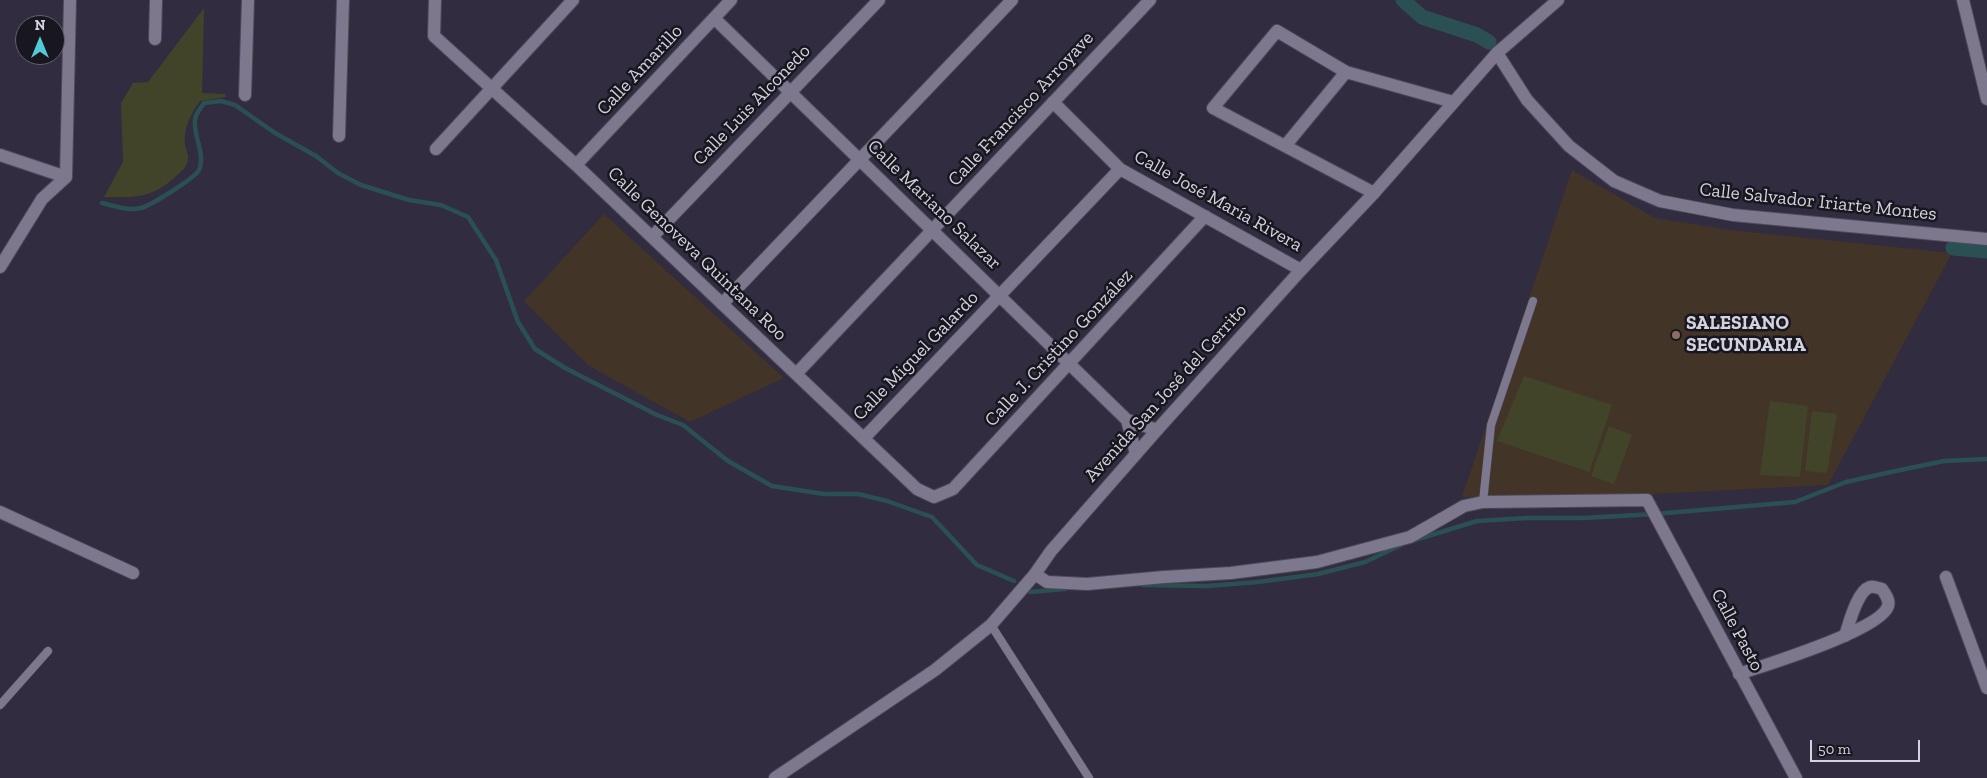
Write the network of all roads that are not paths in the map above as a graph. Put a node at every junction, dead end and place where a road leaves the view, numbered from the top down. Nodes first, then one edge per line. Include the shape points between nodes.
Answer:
1 (70, 0) edge
2 (156, 0) edge
3 (248, 0) edge
4 (343, 0) edge
5 (435, 0) edge
6 (573, 0) edge
7 (731, 0) edge
8 (879, 0) edge
9 (1012, 0) edge
10 (1150, 0) edge
11 (1558, 0) edge
12 (1963, 0) edge
13 (714, 18) junction
14 (155, 40) dead end
15 (1497, 53) junction
16 (1346, 72) junction
17 (1984, 72) edge
18 (490, 87) junction
19 (790, 92) junction
20 (246, 95) dead end
21 (1987, 99) edge
22 (1053, 102) junction
23 (1453, 102) junction
24 (339, 136) dead end
25 (1285, 146) junction
26 (436, 149) dead end
27 (0, 155) edge
28 (860, 160) junction
29 (576, 165) junction
30 (1120, 169) junction
31 (66, 177) junction
32 (1374, 193) junction
33 (1205, 216) junction
34 (932, 230) junction
35 (652, 237) junction
36 (1987, 239) edge
37 (0, 267) edge
38 (1302, 270) junction
39 (1000, 296) junction
40 (1533, 301) dead end
41 (722, 304) junction
42 (1070, 364) junction
43 (796, 374) junction
44 (1127, 420) junction
45 (1156, 430) junction
46 (864, 438) junction
47 (1136, 454) junction
48 (934, 497) joint
49 (1484, 502) junction
50 (0, 512) edge
51 (133, 573) dead end
52 (1035, 574) junction
53 (1946, 577) dead end
54 (991, 625) junction
55 (1845, 636) dead end
56 (48, 651) dead end
57 (1739, 674) junction
58 (1987, 688) edge
59 (0, 705) edge
60 (775, 778) edge
61 (1089, 778) edge
62 (1796, 778) edge

1 - 31 street
2 - 14 street
3 - 20 street
4 - 24 street
5 - 18 street, Calle Genoveva Quintana Roo via 434,36
6 - 18 street
7 - 13 street, Calle Amarillo
8 - 19 street, Calle Luis Alconedo
9 - 28 street
10 - 22 street, Calle Francisco Arroyave
11 - 15 street, Avenida San José del Cerrito
12 - 17 street
13 - 19 street, Calle Mariano Salazar
13 - 29 street, Calle Amarillo
15 - 23 street, Avenida San José del Cerrito
15 - 36 street, Calle Salvador Iriarte Montes via 1527,100 1569,146 1614,181 1660,201 1732,215
16 - 23 street
16 - 25 street
16 - 25 street via 1277,31 1213,108
17 - 21 street
18 - 26 street
18 - 29 street, Calle Genoveva Quintana Roo
19 - 28 street, Calle Mariano Salazar
19 - 35 street, Calle Luis Alconedo
22 - 30 street, Calle José María Rivera
22 - 34 street, Calle Francisco Arroyave
23 - 32 street, Avenida San José del Cerrito
25 - 32 street
27 - 31 street
28 - 34 street, Calle Mariano Salazar
28 - 41 street
29 - 35 street, Calle Genoveva Quintana Roo
30 - 33 street, Calle José María Rivera
30 - 39 street, Calle Miguel Galardo
31 - 37 street via 42,198
32 - 38 street, Avenida San José del Cerrito
33 - 38 street, Calle José María Rivera
33 - 42 street, Calle J. Cristino González
34 - 39 street, Calle Mariano Salazar
34 - 43 street, Calle Francisco Arroyave
35 - 41 street, Calle Genoveva Quintana Roo
38 - 45 street, Avenida San José del Cerrito
39 - 42 street, Calle Mariano Salazar
39 - 46 street, Calle Miguel Galardo
40 - 49 lane via 1491,425
41 - 43 street, Calle Genoveva Quintana Roo
42 - 44 street, Calle Mariano Salazar
42 - 48 street, Calle J. Cristino González via 953,489
43 - 46 street, Calle Genoveva Quintana Roo
44 - 45 street, Calle Mariano Salazar
44 - 47 street
45 - 47 street, Avenida San José del Cerrito
46 - 48 street, Calle Genoveva Quintana Roo via 917,489
47 - 52 street, Avenida San José del Cerrito via 1051,550
49 - 52 street via 1464,506 1410,537 1317,562 1231,573 1087,584 1047,582
49 - 57 street, Calle Pasto via 1649,504
50 - 51 street
52 - 54 street, Avenida San José del Cerrito
53 - 58 street
54 - 60 street, Avenida San José del Cerrito via 935,670
54 - 61 lane
55 - 57 street
56 - 59 lane
57 - 62 street, Calle Pasto

